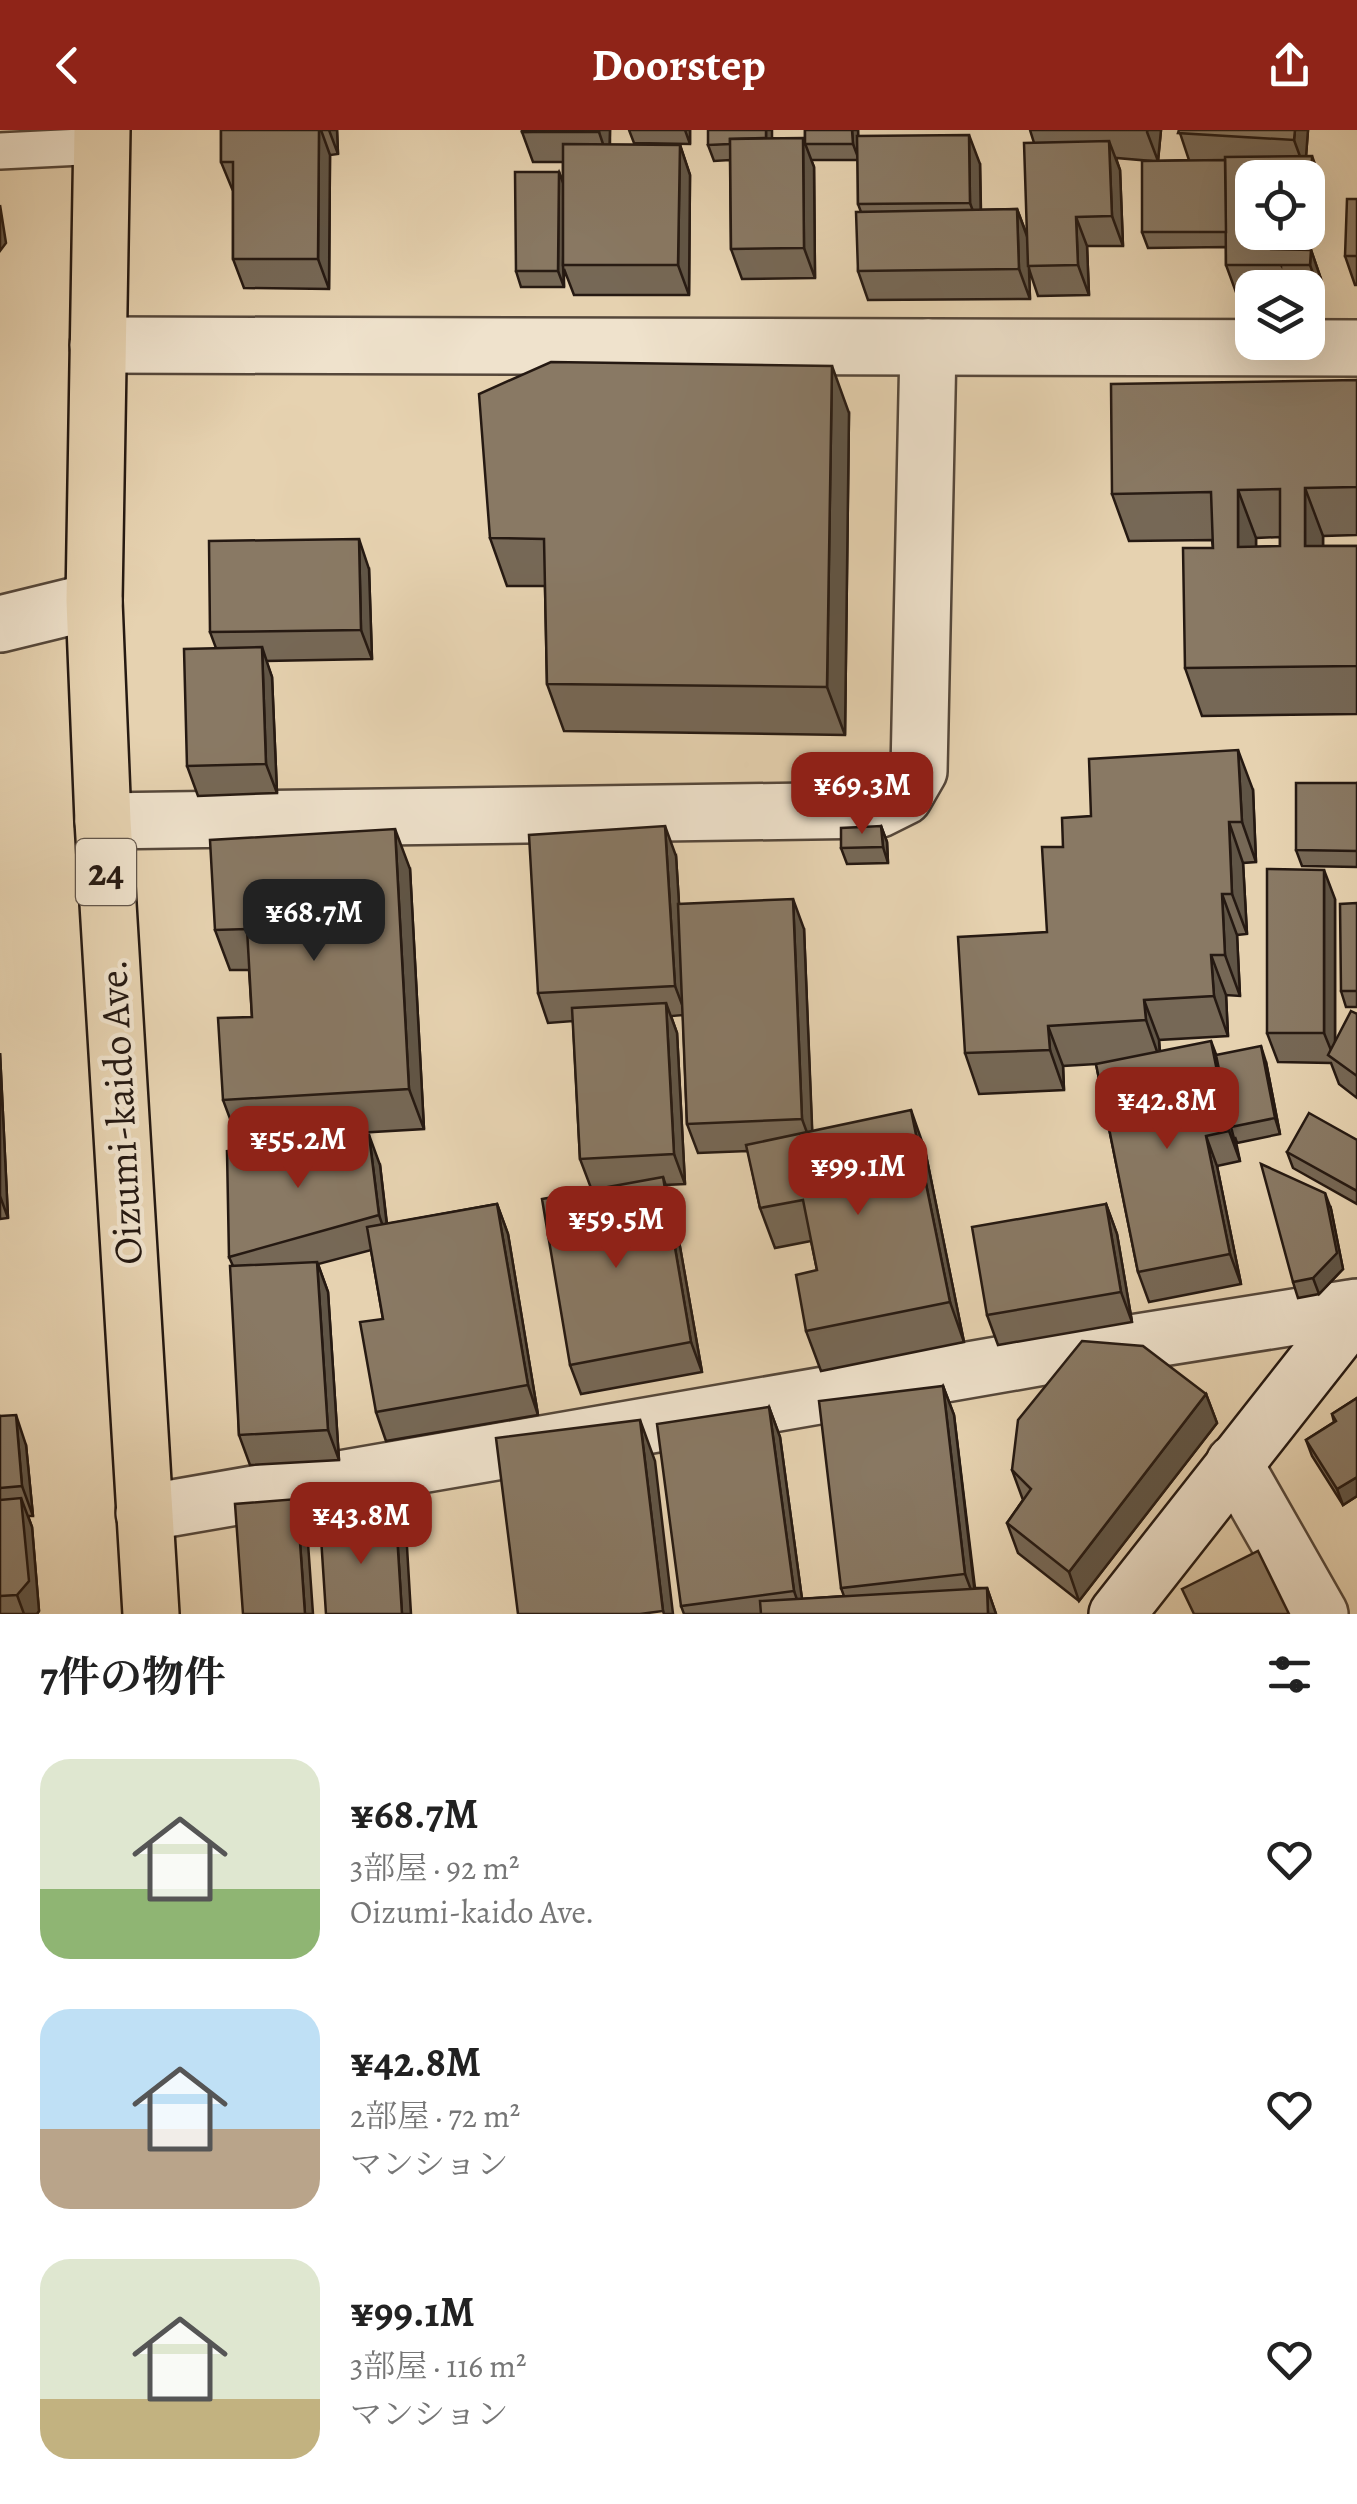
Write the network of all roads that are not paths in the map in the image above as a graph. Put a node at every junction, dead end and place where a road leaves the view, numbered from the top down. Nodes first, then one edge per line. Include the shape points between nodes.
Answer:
1 (102, 138) edge
2 (0, 152) edge
3 (98, 345) junction
4 (928, 347) junction
5 (1357, 348) edge
6 (94, 601) junction
7 (0, 624) edge
8 (103, 821) junction
9 (1357, 1308) edge
10 (1234, 1463) junction
11 (144, 1513) junction
12 (150, 1614) edge
13 (1117, 1614) edge
14 (1320, 1614) edge

1 - 2 lane
1 - 3 main road, Oizumi-kaido Ave. / 24
3 - 4 street
3 - 6 main road, Oizumi-kaido Ave. / 24
4 - 5 street
4 - 8 street via 919,770 904,797 878,810
6 - 7 street
6 - 8 main road, Oizumi-kaido Ave. / 24
8 - 11 main road, Oizumi-kaido Ave. / 24
9 - 10 street
9 - 11 street
10 - 13 street
10 - 14 street
11 - 12 main road, Oizumi-kaido Ave. / 24

